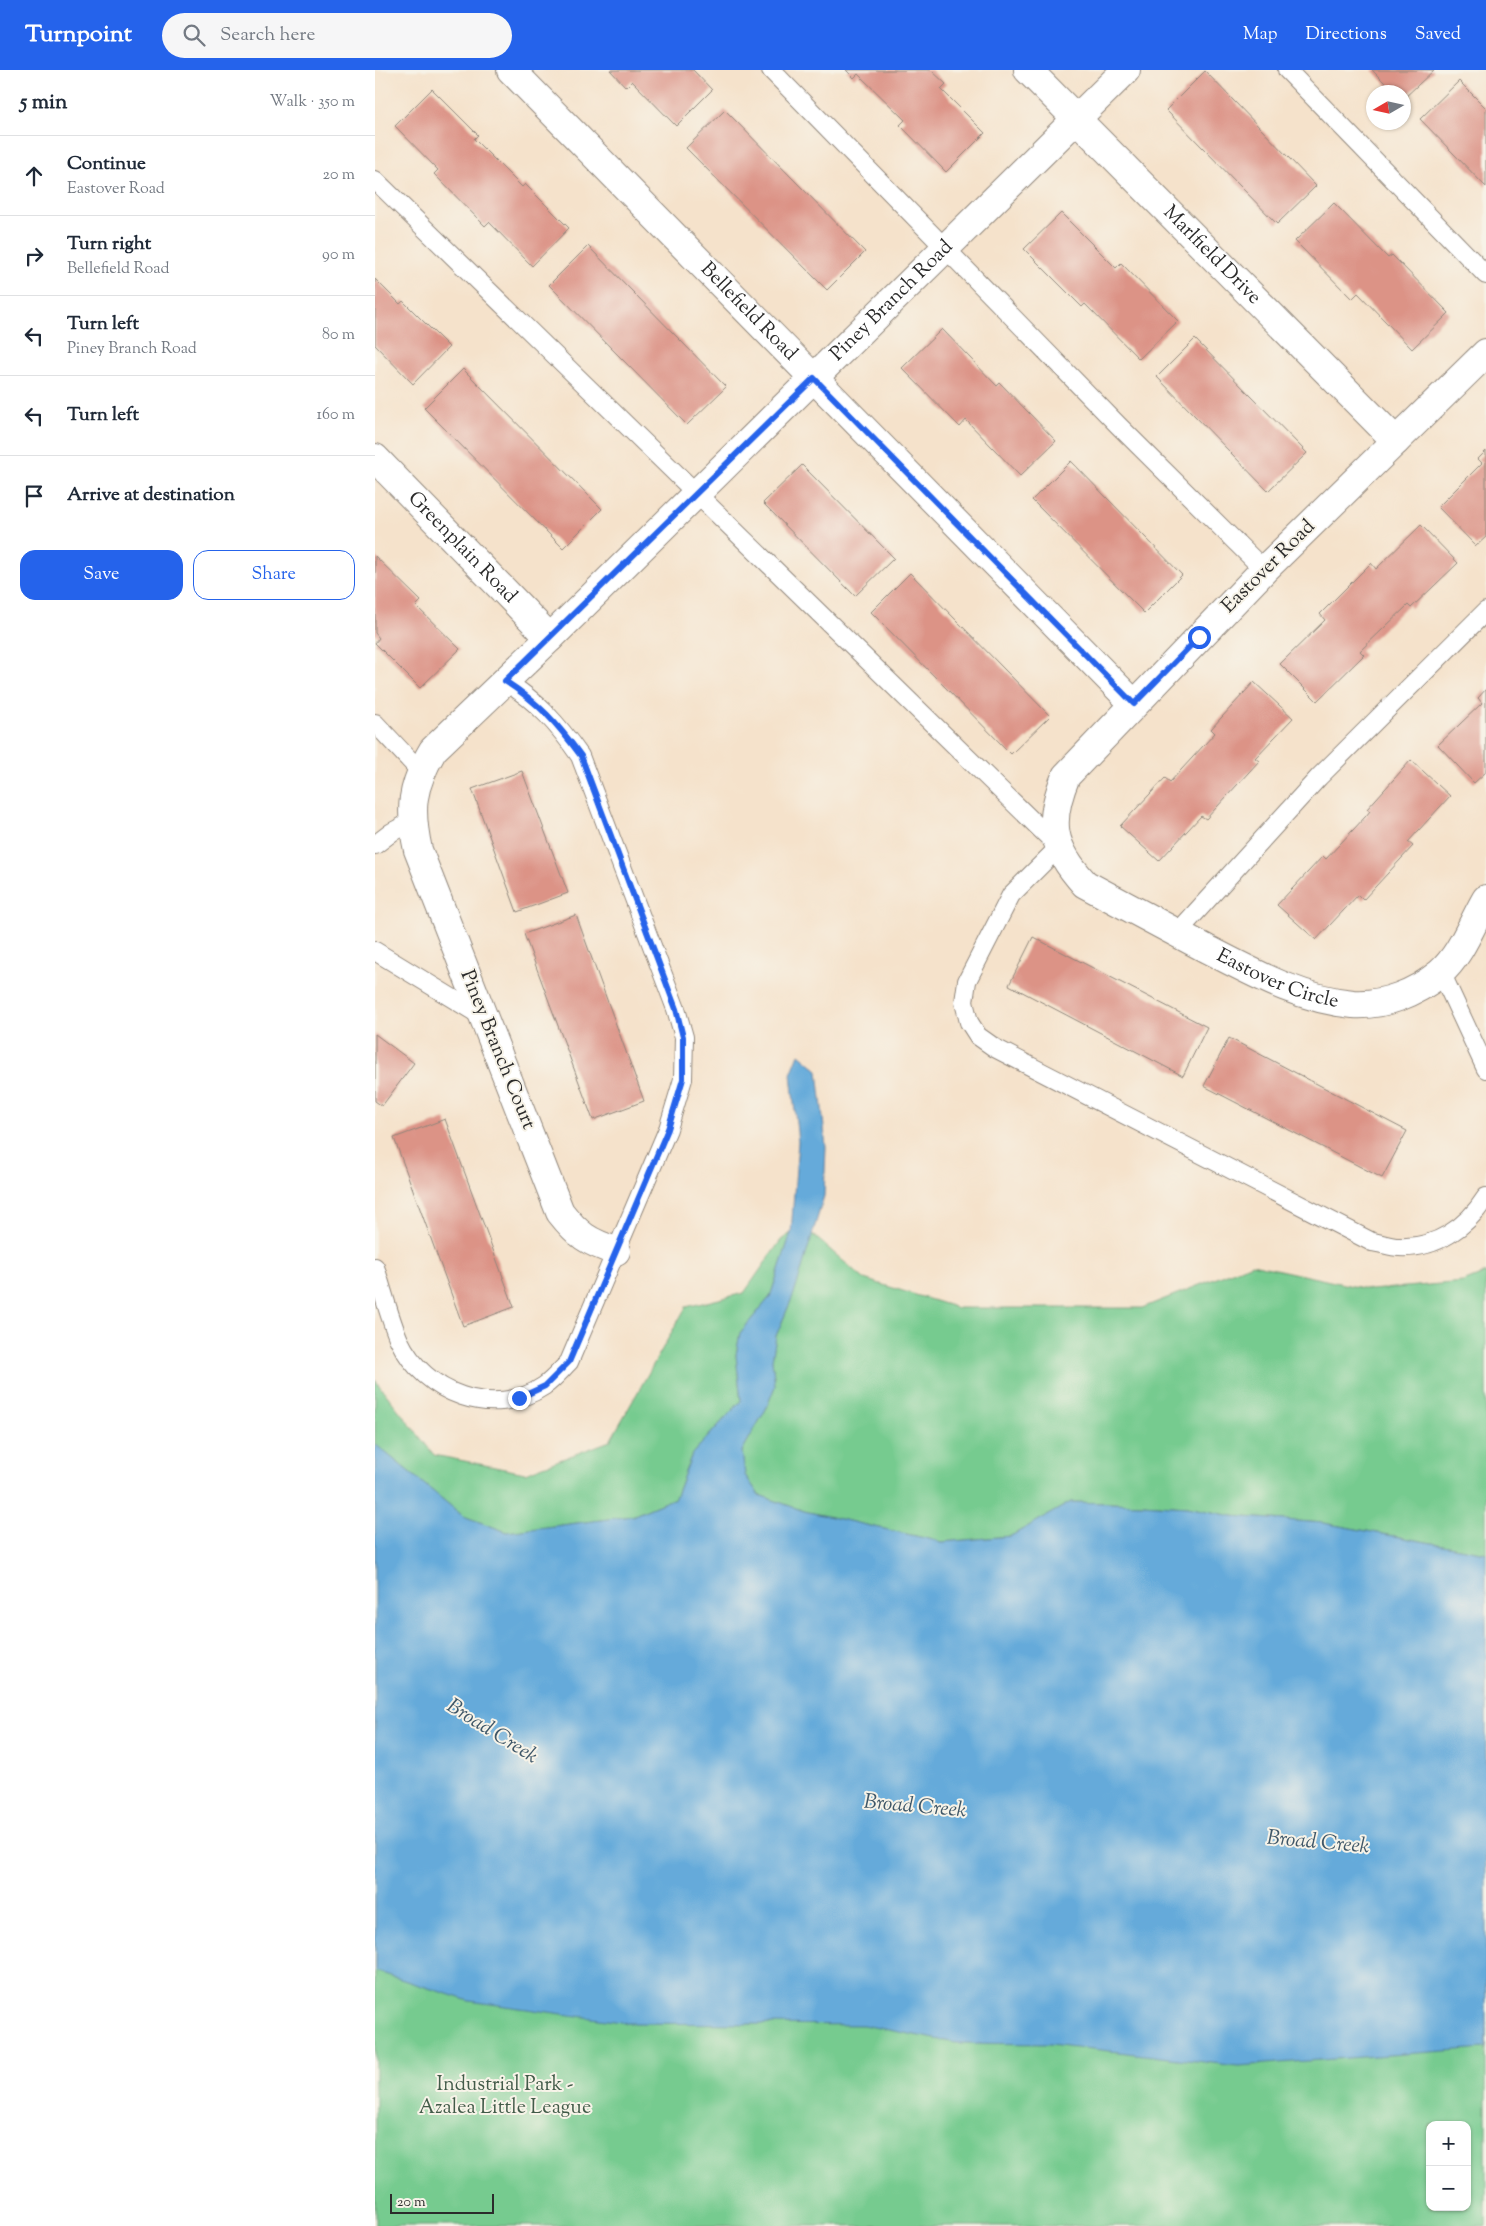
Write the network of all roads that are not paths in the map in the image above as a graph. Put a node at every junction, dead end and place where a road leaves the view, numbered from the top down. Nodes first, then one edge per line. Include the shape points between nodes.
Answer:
1 (511, 70) edge
2 (771, 70) edge
3 (1028, 70) edge
4 (1126, 70) edge
5 (1287, 70) edge
6 (1076, 119) junction
7 (375, 180) edge
8 (945, 248) junction
9 (1486, 275) edge
10 (1486, 352) edge
11 (814, 378) junction
12 (1396, 440) junction
13 (375, 458) edge
14 (696, 494) junction
15 (1264, 570) junction
16 (1486, 611) edge
17 (550, 638) junction
18 (505, 681) junction
19 (1134, 704) junction
20 (375, 723) edge
21 (420, 771) junction
22 (411, 822) junction
23 (375, 845) edge
24 (1059, 847) junction
25 (1486, 900) edge
26 (1177, 933) junction
27 (375, 951) edge
28 (1441, 972) junction
29 (484, 1017) junction
30 (1486, 1069) edge
31 (1486, 1197) edge
32 (617, 1251) junction
33 (375, 1267) edge

1 - 11 street, Bellefield Road
2 - 8 lane
3 - 6 street, Marlfield Drive
4 - 6 street, Piney Branch Road
5 - 9 lane
6 - 8 street, Piney Branch Road
6 - 12 street, Marlfield Drive
7 - 14 lane
8 - 11 street, Piney Branch Road
8 - 15 lane
10 - 12 street, Eastover Road
11 - 14 street, Piney Branch Road
11 - 19 street, Bellefield Road
12 - 15 street, Eastover Road
13 - 17 street, Greenplain Road
14 - 17 street, Piney Branch Road
14 - 24 lane
15 - 19 street, Eastover Road
16 - 26 lane via 1319,777
17 - 18 street, Piney Branch Road
18 - 21 street, Piney Branch Road via 433,750
18 - 32 lane via 526,694 557,722 581,756 676,1009 683,1037 683,1079 671,1120
19 - 24 street, Eastover Road via 1066,776 1056,800 1054,825
20 - 21 lane
21 - 22 street, Piney Branch Road
22 - 23 lane
22 - 29 street, Piney Branch Court via 418,850
24 - 26 street, Eastover Circle via 1067,864 1085,884
24 - 31 lane via 1011,895 967,981 964,1002 969,1022 978,1036 995,1048 1372,1242 1399,1247 1427,1245 1456,1231 1477,1212
25 - 28 street, Eastover Circle via 1456,954
26 - 28 street, Eastover Circle via 1266,980 1311,996 1353,1004 1385,1001 1414,991
27 - 29 lane
28 - 30 lane
29 - 32 street, Piney Branch Court via 560,1212 575,1231
32 - 33 lane via 569,1362 545,1386 519,1398 491,1403 468,1399 440,1386 417,1366 400,1341

